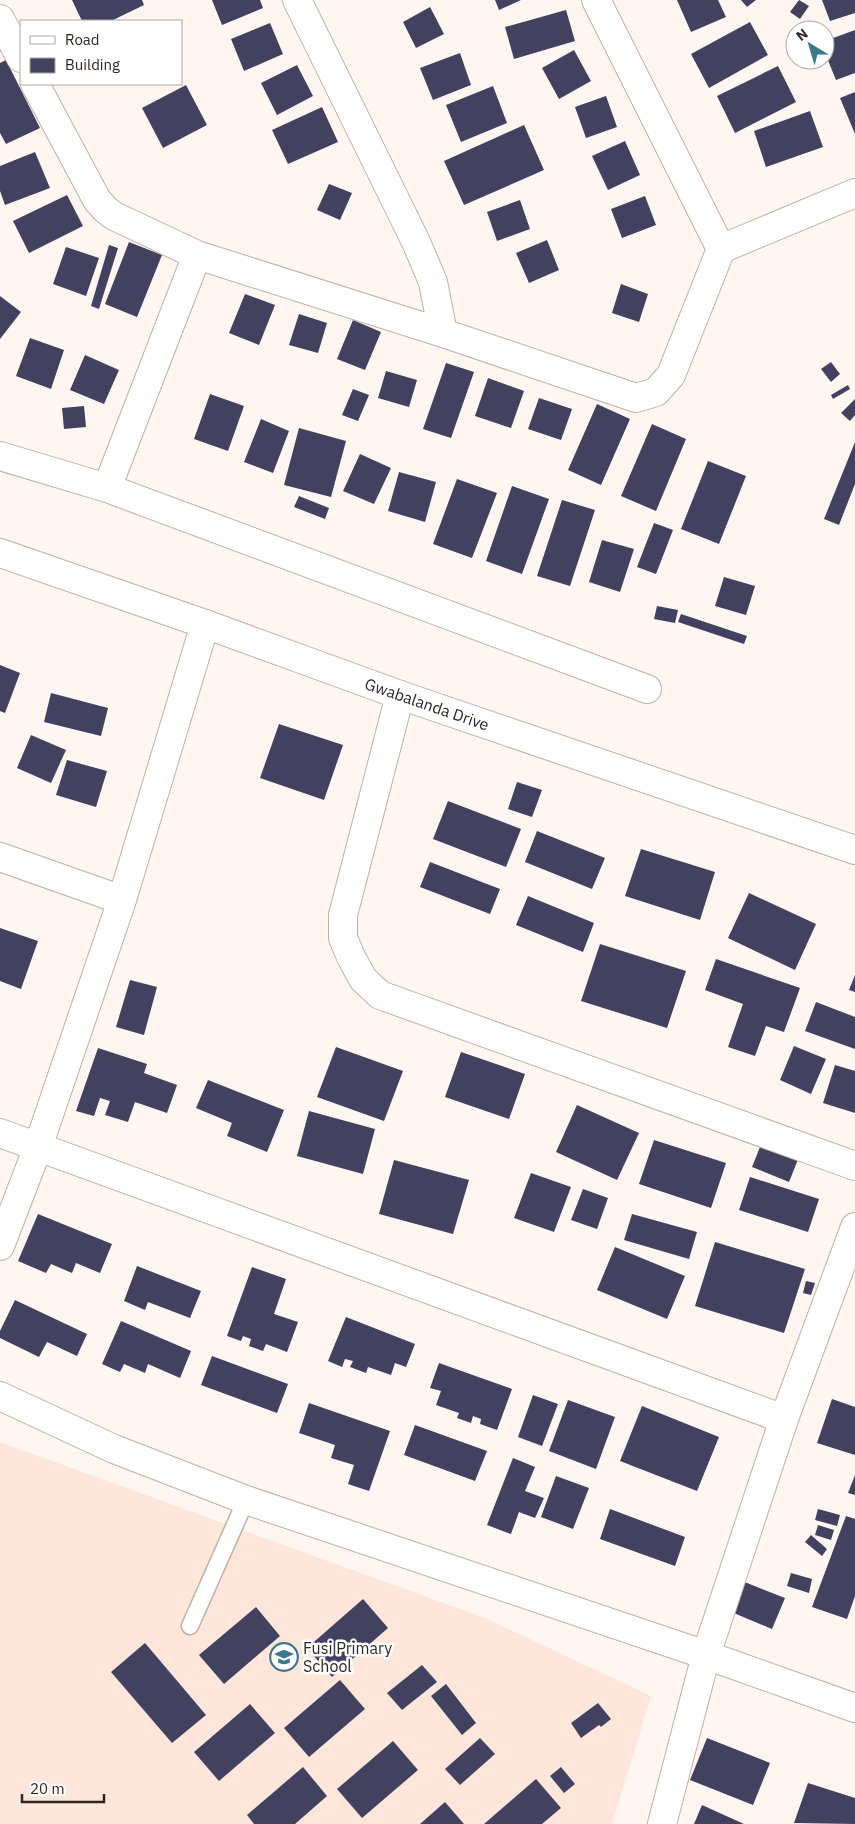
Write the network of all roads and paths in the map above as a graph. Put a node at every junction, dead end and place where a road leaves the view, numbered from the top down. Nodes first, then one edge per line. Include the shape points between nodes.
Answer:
1 (297, 0) edge
2 (596, 0) edge
3 (0, 19) edge
4 (20, 56) edge
5 (36, 85) edge
6 (855, 193) edge
7 (721, 249) junction
8 (198, 254) junction
9 (443, 333) junction
10 (0, 456) edge
11 (106, 488) junction
12 (0, 553) edge
13 (205, 624) junction
14 (647, 689) dead end
15 (400, 696) junction
16 (855, 850) edge
17 (0, 857) edge
18 (122, 900) junction
19 (0, 1133) edge
20 (38, 1147) junction
21 (855, 1166) edge
22 (855, 1227) edge
23 (0, 1246) edge
24 (0, 1396) edge
25 (784, 1419) junction
26 (246, 1500) junction
27 (190, 1626) dead end
28 (706, 1656) junction
29 (855, 1708) edge
30 (662, 1824) edge

1 - 9 street via 416,242 433,282
2 - 7 street
3 - 4 street
5 - 8 street via 104,209
6 - 7 street
7 - 9 street via 671,375 656,392 636,398
8 - 9 street
8 - 11 street
10 - 11 street
11 - 14 street
12 - 13 street, Gwabalanda Drive
13 - 15 street, Gwabalanda Drive
13 - 18 street
15 - 16 street, Gwabalanda Drive
15 - 21 street via 343,915 342,938 363,979 380,995
17 - 18 street
18 - 20 street
19 - 20 street
20 - 23 street
20 - 25 street
22 - 25 street
24 - 26 street via 114,1449
25 - 28 street
26 - 27 lane
26 - 28 street
28 - 29 street
28 - 30 street

